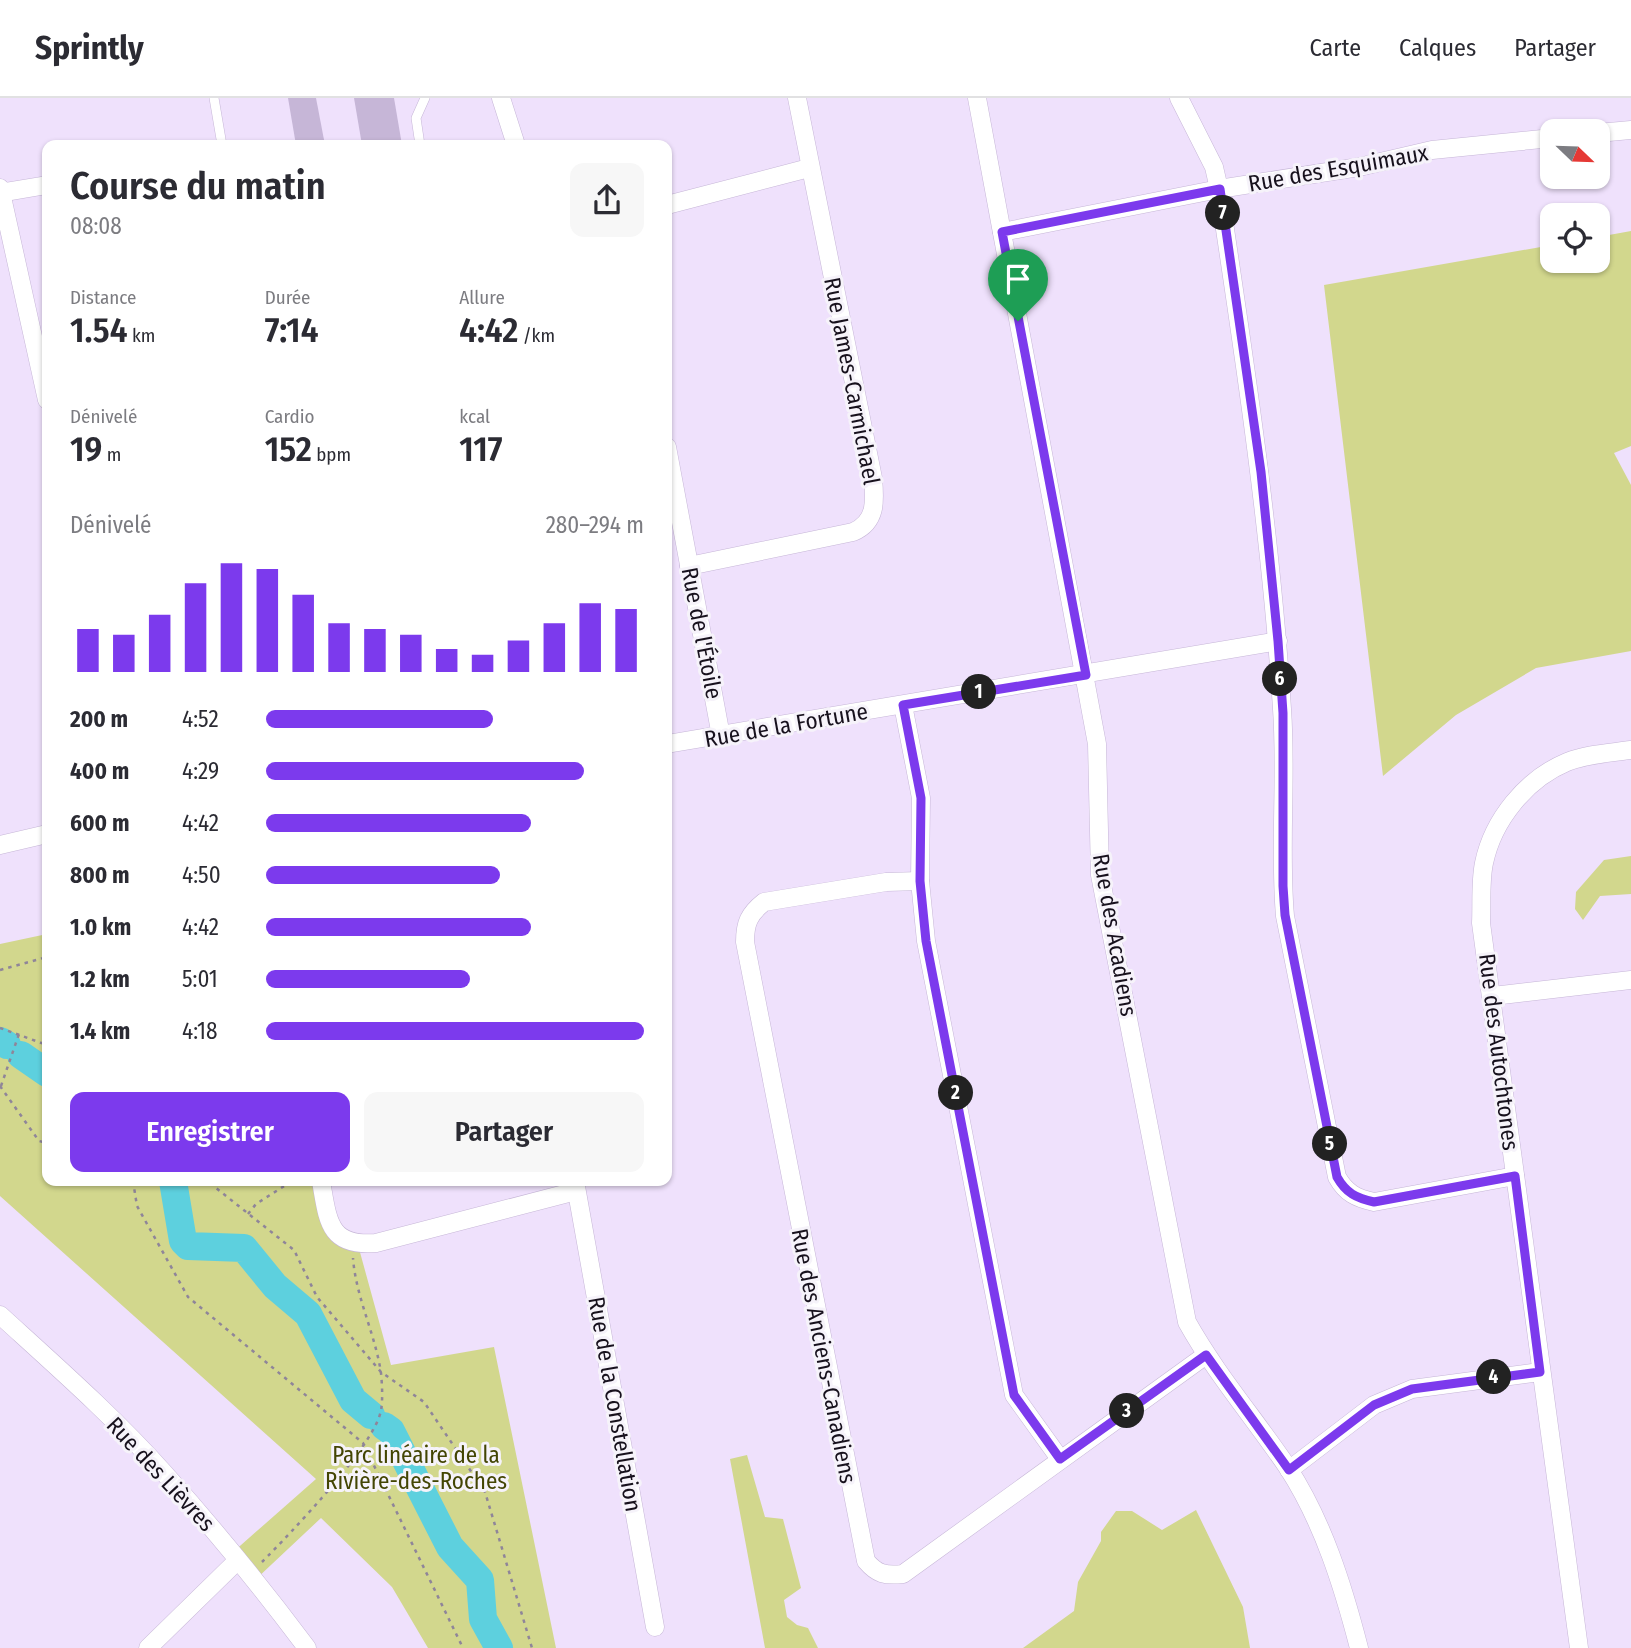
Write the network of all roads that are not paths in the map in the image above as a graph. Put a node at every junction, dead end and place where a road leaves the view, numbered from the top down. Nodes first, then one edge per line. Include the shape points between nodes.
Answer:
1 (214, 98) edge
2 (425, 98) edge
3 (500, 98) edge
4 (797, 98) edge
5 (977, 98) edge
6 (1179, 98) edge
7 (1631, 130) edge
8 (1610, 132) edge
9 (1540, 139) edge
10 (221, 140) edge
11 (419, 140) edge
12 (514, 140) edge
13 (810, 168) junction
14 (42, 186) edge
15 (1220, 189) junction
16 (0, 191) edge
17 (672, 204) edge
18 (1002, 232) junction
19 (42, 378) edge
20 (672, 474) edge
21 (689, 566) junction
22 (1278, 641) junction
23 (1086, 675) junction
24 (903, 705) junction
25 (721, 736) junction
26 (672, 743) edge
27 (1631, 750) edge
28 (42, 835) edge
29 (0, 845) edge
30 (920, 881) junction
31 (1631, 980) edge
32 (1493, 996) junction
33 (1515, 1176) junction
34 (322, 1186) edge
35 (575, 1186) edge
36 (0, 1315) edge
37 (1206, 1355) junction
38 (1540, 1372) junction
39 (1060, 1459) junction
40 (1289, 1470) junction
41 (238, 1560) junction
42 (655, 1627) dead end
43 (148, 1648) edge
44 (307, 1648) edge
45 (1359, 1648) edge
46 (1578, 1648) edge

1 - 10 lane
2 - 11 lane via 416,118
3 - 12 street
4 - 13 street, Rue James-Carmichael
5 - 18 street, Rue des Acadiens
6 - 15 street via 1214,167
7 - 8 street
9 - 15 street, Rue des Esquimaux via 1432,150 1359,167
13 - 17 street
13 - 21 street, Rue James-Carmichael via 873,478 872,514 866,527 853,532
14 - 16 street
15 - 18 street, Rue des Esquimaux
15 - 22 street via 1261,472
16 - 19 street
18 - 23 street, Rue des Acadiens
20 - 21 street, Rue de l'Étoile
21 - 25 street, Rue de l'Étoile
22 - 23 street, Rue de la Fortune
22 - 33 street via 1285,915 1337,1177 1344,1190 1374,1202
23 - 24 street, Rue de la Fortune
23 - 37 street, Rue des Acadiens via 1097,744 1100,875 1187,1322
24 - 25 street, Rue de la Fortune
24 - 30 street via 921,798
25 - 26 street, Rue de la Fortune
27 - 32 street, Rue des Autochtones via 1566,763 1514,802 1496,828 1483,864 1481,923
28 - 29 street
30 - 39 street via 926,941 1014,1395
30 - 39 street, Rue des Anciens-Canadiens via 886,882 764,902 751,912 745,926 866,1561 875,1572 902,1574
31 - 32 street
32 - 33 street, Rue des Autochtones
33 - 38 street, Rue des Autochtones
34 - 35 street via 331,1229 359,1245
35 - 42 street, Rue de la Constellation
36 - 41 street, Rue des Lièvres via 74,1381 164,1473
37 - 39 street, Rue des Anciens-Canadiens
37 - 40 street, Rue des Acadiens
38 - 40 street via 1412,1389 1374,1405
38 - 46 street, Rue des Autochtones
40 - 45 street, Rue des Acadiens via 1326,1543
41 - 43 street
41 - 44 street, Rue des Lièvres

